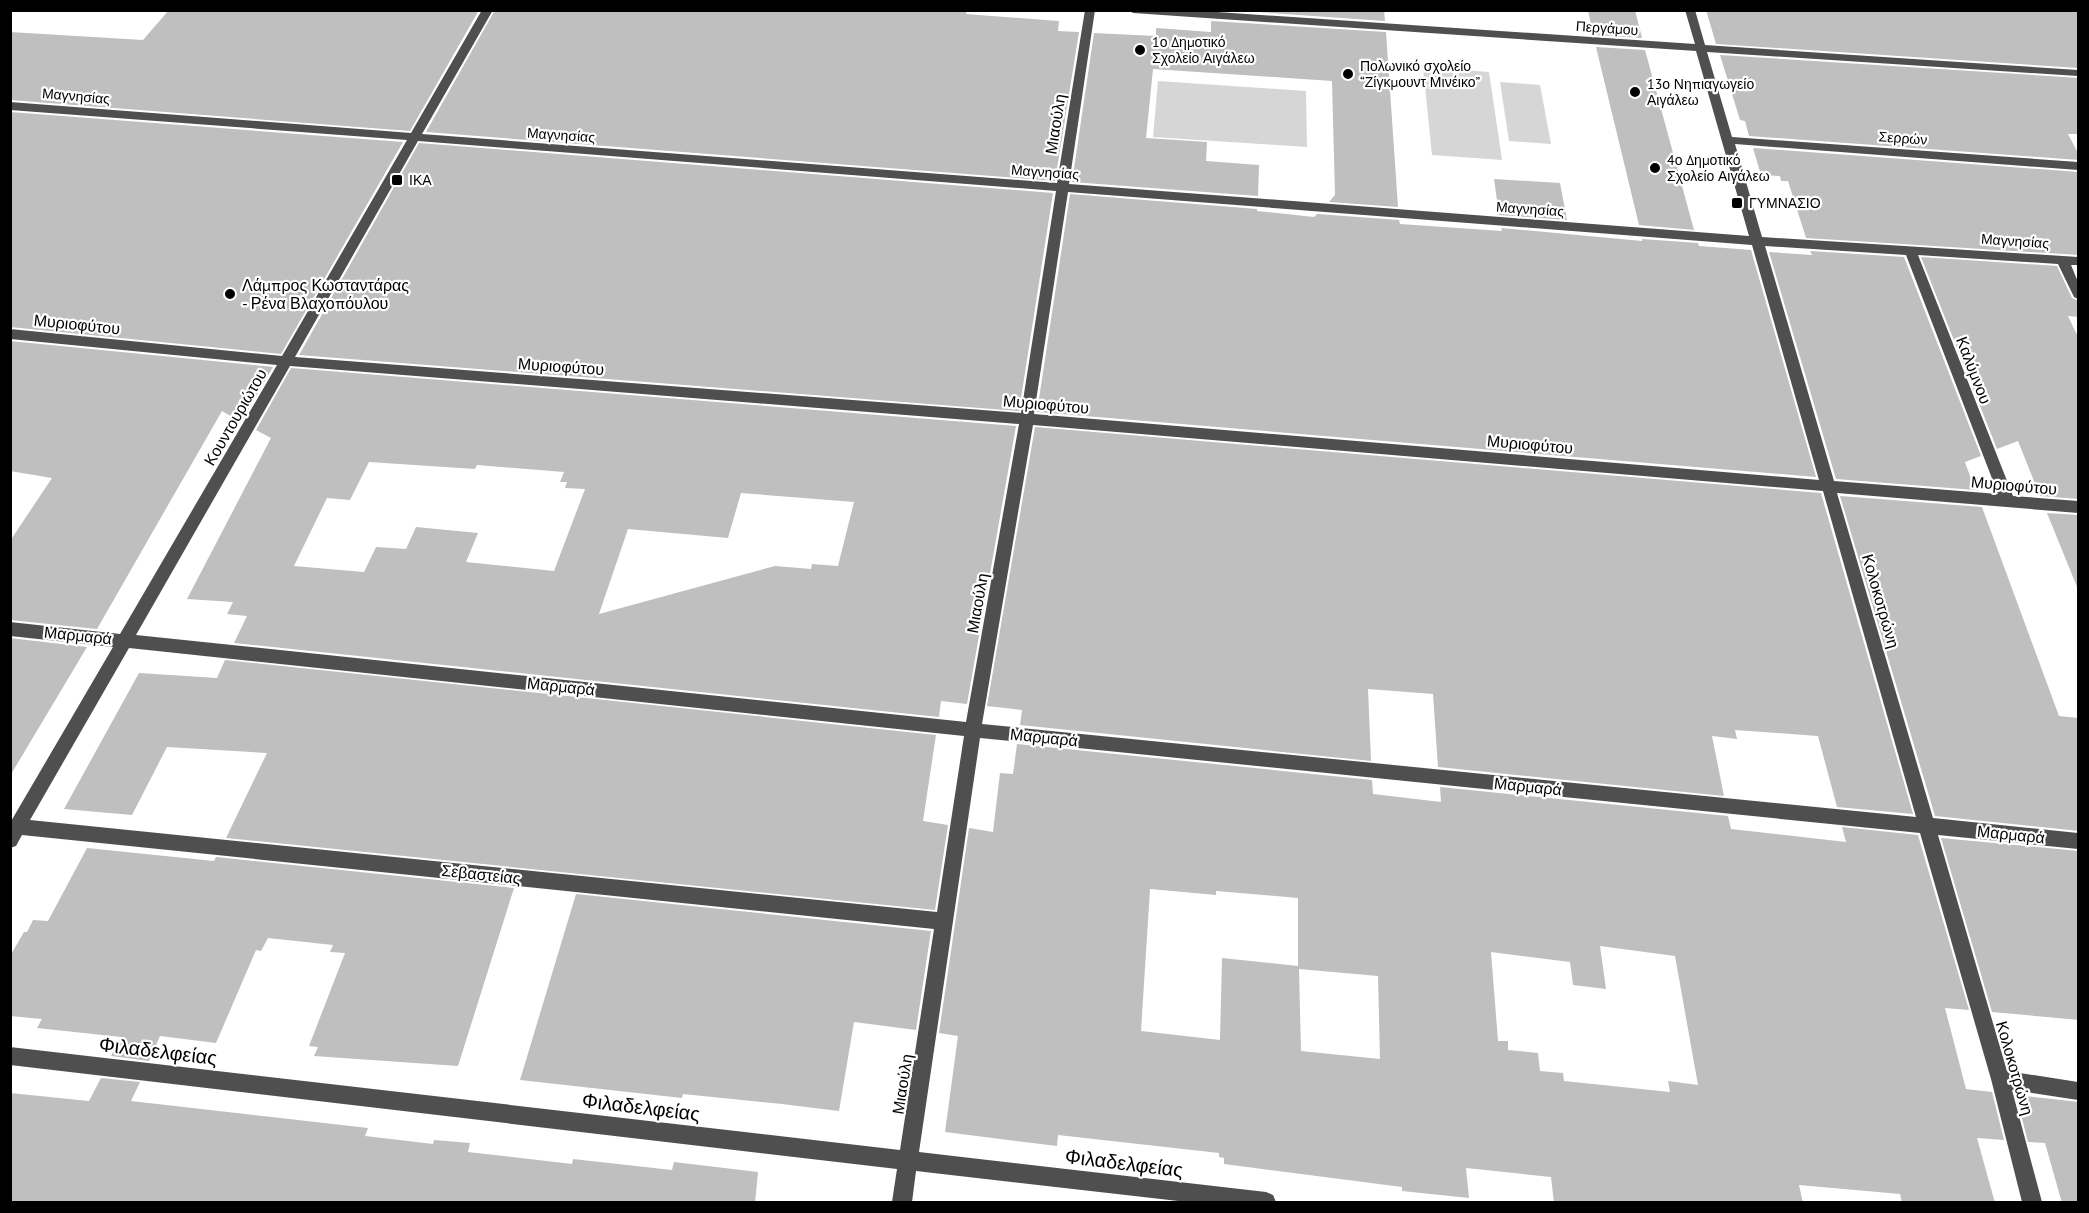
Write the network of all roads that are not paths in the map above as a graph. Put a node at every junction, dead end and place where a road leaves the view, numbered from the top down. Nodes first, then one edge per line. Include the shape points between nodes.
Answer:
1 (488, 10) edge
2 (1090, 10) edge
3 (1133, 10) edge
4 (1690, 10) edge
5 (1701, 49) junction
6 (2079, 73) edge
7 (10, 106) edge
8 (415, 139) junction
9 (1726, 140) junction
10 (2079, 166) edge
11 (1063, 189) junction
12 (1757, 241) junction
13 (1910, 250) junction
14 (2062, 260) junction
15 (2079, 261) edge
16 (2079, 294) edge
17 (10, 334) edge
18 (286, 361) junction
19 (1027, 419) junction
20 (1829, 485) junction
21 (2008, 502) junction
22 (2079, 507) edge
23 (10, 629) edge
24 (125, 640) junction
25 (973, 730) junction
26 (1925, 826) junction
27 (14, 833) edge
28 (2079, 841) edge
29 (945, 921) junction
30 (10, 1056) edge
31 (2000, 1079) junction
32 (2079, 1091) edge
33 (908, 1160) junction
34 (902, 1203) edge
35 (1266, 1203) edge
36 (2032, 1203) edge

1 - 8 street, Κουντουριώτου
2 - 11 street, Μιαούλη
3 - 5 street, Περγάμου
4 - 5 street, Κολοκοτρώνη
5 - 6 street, Περγάμου
5 - 9 street, Κολοκοτρώνη
7 - 8 street, Μαγνησίας
8 - 11 street, Μαγνησίας
8 - 18 street, Κουντουριώτου
9 - 10 street, Σερρών
9 - 12 street, Κολοκοτρώνη
11 - 12 street, Μαγνησίας
11 - 19 street, Μιαούλη
12 - 13 street, Μαγνησίας
12 - 20 street, Κολοκοτρώνη
13 - 14 street, Μαγνησίας
13 - 21 street, Καλύμνου
14 - 15 street, Μαγνησίας
14 - 16 street
17 - 18 street, Μυριοφύτου
18 - 19 street, Μυριοφύτου
18 - 24 street, Κουντουριώτου
19 - 20 street, Μυριοφύτου
19 - 25 street, Μιαούλη
20 - 21 street, Μυριοφύτου
20 - 26 street, Κολοκοτρώνη
21 - 22 street, Μυριοφύτου
23 - 24 street, Μαρμαρά
24 - 25 street, Μαρμαρά
24 - 27 street, Κουντουριώτου
25 - 26 street, Μαρμαρά
25 - 29 street, Μιαούλη
26 - 28 street, Μαρμαρά
26 - 31 street, Κολοκοτρώνη
27 - 29 street, Σεβαστείας
29 - 33 street, Μιαούλη
30 - 33 street, Φιλαδελφείας
31 - 32 street
31 - 36 street, Κολοκοτρώνη
33 - 34 street, Μιαούλη
33 - 35 street, Φιλαδελφείας

